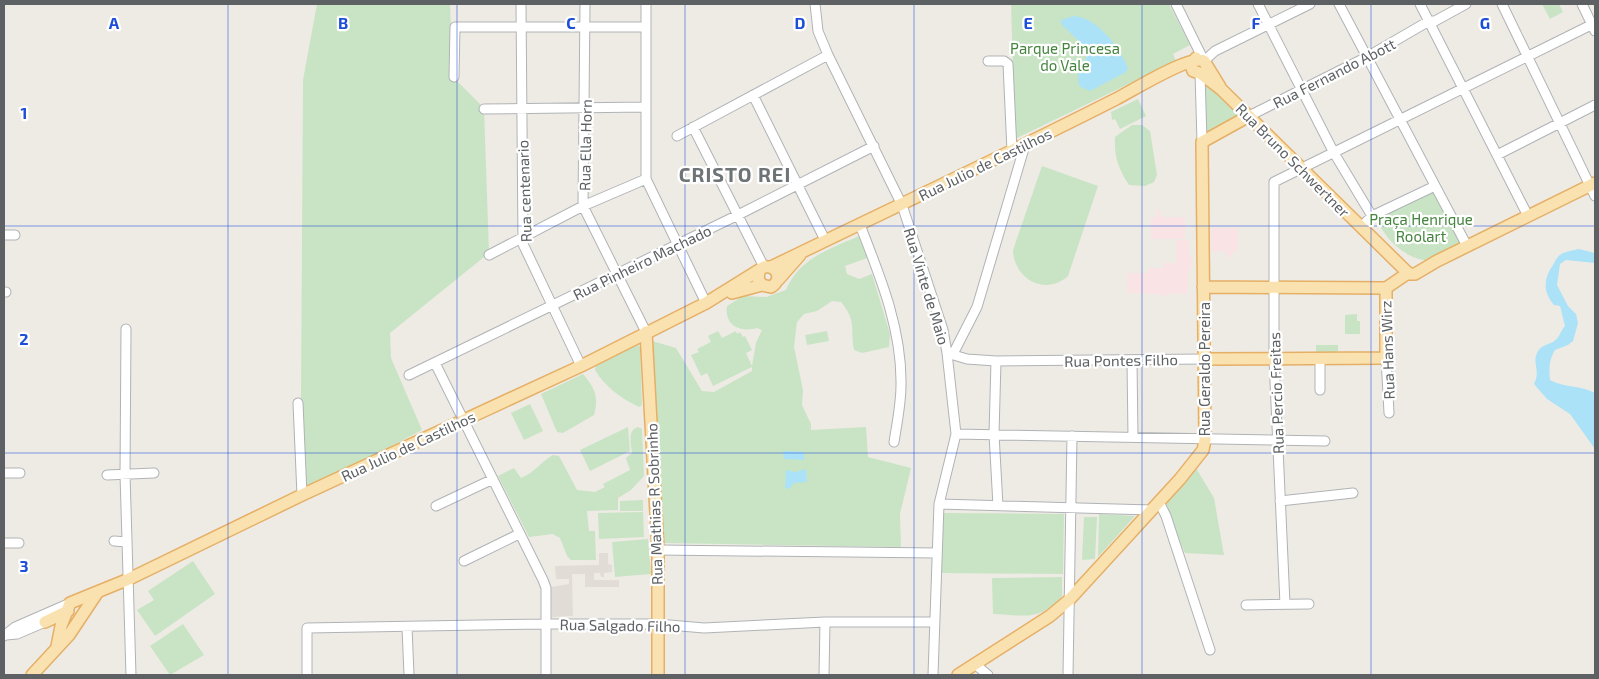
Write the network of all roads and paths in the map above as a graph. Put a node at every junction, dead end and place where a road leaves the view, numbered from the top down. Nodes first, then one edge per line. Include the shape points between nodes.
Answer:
1 (521, 4) edge
2 (585, 4) edge
3 (646, 4) edge
4 (815, 4) edge
5 (1176, 4) edge
6 (1258, 4) edge
7 (1310, 4) edge
8 (1339, 4) edge
9 (1420, 4) edge
10 (1466, 4) edge
11 (1502, 4) edge
12 (1582, 4) edge
13 (1429, 21) junction
14 (1268, 24) junction
15 (521, 26) junction
16 (585, 26) junction
17 (1594, 26) edge
18 (646, 27) junction
19 (828, 55) junction
20 (1367, 57) junction
21 (1528, 57) junction
22 (1200, 59) junction
23 (988, 61) dead end
24 (1166, 73) junction
25 (1200, 73) junction
26 (454, 77) dead end
27 (1463, 89) junction
28 (1222, 90) junction
29 (1302, 90) junction
30 (753, 95) junction
31 (1595, 105) edge
32 (522, 107) junction
33 (646, 107) junction
34 (484, 108) dead end
35 (586, 108) junction
36 (1249, 116) junction
37 (1400, 120) junction
38 (1561, 121) junction
39 (1237, 122) junction
40 (1260, 126) junction
41 (693, 127) junction
42 (677, 136) dead end
43 (1202, 142) junction
44 (1025, 145) junction
45 (874, 146) junction
46 (1012, 151) junction
47 (1334, 153) junction
48 (1497, 155) junction
49 (1303, 168) junction
50 (646, 178) junction
51 (796, 185) junction
52 (1435, 186) junction
53 (1594, 188) edge
54 (902, 205) junction
55 (583, 206) junction
56 (738, 215) junction
57 (1372, 216) junction
58 (1528, 216) junction
59 (860, 225) junction
60 (1361, 227) junction
61 (4, 235) edge
62 (15, 235) dead end
63 (522, 237) junction
64 (825, 240) junction
65 (676, 244) junction
66 (1467, 246) junction
67 (1386, 250) junction
68 (803, 251) junction
69 (489, 255) dead end
70 (1398, 263) junction
71 (764, 269) junction
72 (1411, 269) junction
73 (618, 273) junction
74 (778, 280) junction
75 (1398, 280) junction
76 (762, 285) junction
77 (1203, 287) junction
78 (1274, 288) junction
79 (1386, 288) junction
80 (718, 296) junction
81 (706, 303) junction
82 (552, 307) junction
83 (126, 329) dead end
84 (646, 332) junction
85 (950, 353) junction
86 (1386, 358) junction
87 (1204, 359) junction
88 (1274, 359) junction
89 (1320, 360) junction
90 (996, 361) junction
91 (1132, 361) junction
92 (435, 363) junction
93 (580, 366) junction
94 (409, 375) dead end
95 (1320, 390) dead end
96 (298, 403) dead end
97 (1390, 413) dead end
98 (462, 421) junction
99 (956, 434) junction
100 (994, 434) junction
101 (1072, 436) junction
102 (1133, 437) junction
103 (1205, 440) junction
104 (1277, 440) junction
105 (1325, 441) dead end
106 (894, 442) dead end
107 (4, 473) edge
108 (20, 473) dead end
109 (154, 473) dead end
110 (107, 474) dead end
111 (126, 474) junction
112 (491, 480) junction
113 (1353, 493) dead end
114 (302, 495) junction
115 (1280, 501) junction
116 (939, 504) junction
117 (436, 506) dead end
118 (998, 506) junction
119 (1156, 506) junction
120 (1072, 508) junction
121 (519, 534) junction
122 (114, 541) dead end
123 (4, 542) edge
124 (127, 542) junction
125 (19, 543) dead end
126 (658, 550) junction
127 (936, 553) junction
128 (464, 561) dead end
129 (129, 579) junction
130 (97, 593) junction
131 (1069, 600) junction
132 (1246, 604) dead end
133 (1285, 604) junction
134 (1309, 604) dead end
135 (64, 608) junction
136 (45, 622) junction
137 (825, 622) junction
138 (934, 622) junction
139 (545, 624) junction
140 (658, 624) junction
141 (407, 627) junction
142 (73, 628) junction
143 (59, 632) junction
144 (5, 636) edge
145 (57, 646) junction
146 (1210, 650) dead end
147 (976, 665) junction
148 (32, 675) edge
149 (131, 675) edge
150 (307, 675) edge
151 (409, 675) edge
152 (546, 675) edge
153 (658, 675) edge
154 (824, 675) edge
155 (933, 675) edge
156 (958, 675) edge
157 (988, 675) edge
158 (1068, 675) edge

1 - 15 street, Rua centenario
2 - 16 street, Rua Ella Horn
3 - 18 street
4 - 19 street, Rua Vinte de Maio via 818,31
5 - 22 street
6 - 14 street
7 - 14 street, Rua Julio de Castilhos
8 - 20 street
9 - 13 street
10 - 13 street, Rua Fernando Abott
11 - 21 street
12 - 17 street
13 - 20 street, Rua Fernando Abott
13 - 27 street
14 - 22 street, Rua Julio de Castilhos
14 - 29 street
15 - 16 street
15 - 26 street via 455,27
15 - 32 street, Rua centenario
16 - 18 street
16 - 35 street, Rua Ella Horn
17 - 21 street
18 - 33 street
19 - 30 street
19 - 45 street, Rua Vinte de Maio
20 - 29 street, Rua Fernando Abott
20 - 37 street
21 - 27 street
21 - 38 street
22 - 24 main road, Rua Julio de Castilhos
22 - 25 main road via 1192,62 1191,67
22 - 28 main road, Rua Bruno Schwertner
23 - 46 street via 1008,64
24 - 25 main road, Rua Julio de Castilhos
24 - 44 main road, Rua Julio de Castilhos
25 - 28 main road, Rua Bruno Schwertner
25 - 43 street, Rua Geraldo Pereira
27 - 37 street
27 - 48 street
28 - 36 main road, Rua Bruno Schwertner
29 - 36 street, Rua Fernando Abott
29 - 47 street
30 - 41 street
30 - 51 street
31 - 38 street
32 - 34 street
32 - 35 street
32 - 63 street, Rua centenario
33 - 35 street
33 - 50 street
35 - 55 street, Rua Ella Horn
36 - 39 main road, Rua Fernando Abott
36 - 40 main road, Rua Bruno Schwertner
37 - 47 street
37 - 52 street
38 - 48 street
38 - 53 street
39 - 40 main road
39 - 43 main road, Rua Fernando Abott
40 - 49 main road, Rua Bruno Schwertner
41 - 42 street
41 - 56 street
43 - 77 main road, Rua Geraldo Pereira
44 - 46 main road, Rua Julio de Castilhos
44 - 85 street via 977,307
45 - 51 street, Rua Pinheiro Machado
45 - 54 street, Rua Vinte de Maio
46 - 54 main road, Rua Julio de Castilhos
47 - 49 street
47 - 57 street
48 - 58 street
49 - 60 main road, Rua Bruno Schwertner
49 - 78 street, Rua Percio Freitas via 1274,182
50 - 55 street
50 - 65 street
51 - 56 street, Rua Pinheiro Machado
51 - 64 street
52 - 57 street
52 - 66 street
53 - 58 main road
54 - 59 main road, Rua Julio de Castilhos
54 - 85 street, Rua Vinte de Maio
55 - 63 street
55 - 73 street, Rua Ella Horn
56 - 65 street, Rua Pinheiro Machado
56 - 71 street
57 - 60 street
58 - 66 main road
59 - 64 main road, Rua Julio de Castilhos
59 - 106 street via 895,328 901,384
60 - 67 main road, Rua Bruno Schwertner
61 - 62 street
63 - 69 street
63 - 82 street, Rua centenario
64 - 68 main road, Rua Julio de Castilhos
65 - 73 street, Rua Pinheiro Machado
65 - 81 street
66 - 72 main road
67 - 70 main road, Rua Bruno Schwertner
67 - 72 main road, Rua Bruno Schwertner
68 - 71 main road, Rua Julio de Castilhos
68 - 74 main road, Rua Julio de Castilhos
70 - 72 main road, Rua Bruno Schwertner
70 - 75 main road via 1401,272
71 - 74 main road via 778,274
71 - 76 main road via 758,279
71 - 80 main road, Rua Julio de Castilhos
72 - 75 main road
73 - 82 street, Rua Pinheiro Machado
73 - 84 street, Rua Ella Horn
74 - 76 main road via 771,287
75 - 79 main road
76 - 80 main road, Rua Julio de Castilhos
77 - 78 main road
77 - 87 main road, Rua Geraldo Pereira
78 - 79 main road
78 - 88 street, Rua Percio Freitas
79 - 86 main road, Rua Hans Wirz
80 - 81 main road, Rua Julio de Castilhos
81 - 84 main road, Rua Julio de Castilhos
82 - 92 street, Rua Pinheiro Machado
82 - 93 street, Rua centenario
83 - 111 street
84 - 93 main road, Rua Julio de Castilhos
84 - 126 main road, Rua Mathias R Sobrinho
85 - 90 street, Rua Pontes Filho via 967,359
85 - 99 street, Rua Vinte de Maio
86 - 89 main road, Rua Pontes Filho
86 - 97 street, Rua Hans Wirz
87 - 88 main road, Rua Pontes Filho
87 - 91 street, Rua Pontes Filho
87 - 103 main road, Rua Geraldo Pereira
88 - 89 main road, Rua Pontes Filho
88 - 104 street, Rua Percio Freitas
89 - 95 street
90 - 91 street, Rua Pontes Filho
90 - 100 street
91 - 102 street
92 - 94 street, Rua Pinheiro Machado
92 - 98 street
93 - 98 main road, Rua Julio de Castilhos
96 - 114 street
98 - 112 street
98 - 114 main road, Rua Julio de Castilhos
99 - 100 street
99 - 116 street, Rua Vinte de Maio
100 - 101 street
100 - 118 street
101 - 102 street
101 - 120 street
102 - 103 street
103 - 104 street
103 - 119 main road, Rua Geraldo Pereira via 1199,456
104 - 105 street
104 - 115 street, Rua Percio Freitas
107 - 108 street
109 - 111 street
110 - 111 street
111 - 124 street
112 - 117 street
112 - 121 street
113 - 115 street
114 - 129 main road, Rua Julio de Castilhos
115 - 133 street, Rua Percio Freitas
116 - 118 street
116 - 127 street, Rua Vinte de Maio
118 - 120 street
119 - 120 street
119 - 131 main road, Rua Geraldo Pereira
119 - 146 street via 1166,516
120 - 131 street
121 - 128 street
121 - 139 street via 546,588
122 - 124 street
123 - 125 street
124 - 129 street
126 - 127 street
126 - 140 main road, Rua Mathias R Sobrinho
127 - 138 street, Rua Vinte de Maio
129 - 130 main road, Rua Julio de Castilhos
129 - 149 street
130 - 135 main road, Rua Julio de Castilhos
130 - 142 main road
131 - 147 main road, Rua Geraldo Pereira
131 - 158 street
132 - 133 street
133 - 134 street
135 - 136 main road, Rua Julio de Castilhos
135 - 142 main road via 72,619
135 - 143 main road
135 - 144 street, Rua Julio de Castilhos via 15,627
136 - 143 main road
136 - 144 street, Rua Julio de Castilhos
137 - 138 street, Rua Salgado Filho
137 - 140 street, Rua Salgado Filho via 704,628
137 - 154 street
138 - 155 street, Rua Vinte de Maio
139 - 140 street, Rua Salgado Filho
139 - 141 street, Rua Salgado Filho
139 - 152 street
140 - 153 main road, Rua Mathias R Sobrinho
141 - 150 street, Rua Salgado Filho via 307,628
141 - 151 street
142 - 145 main road
143 - 145 main road
145 - 148 main road
147 - 156 main road, Rua Geraldo Pereira
147 - 157 street

